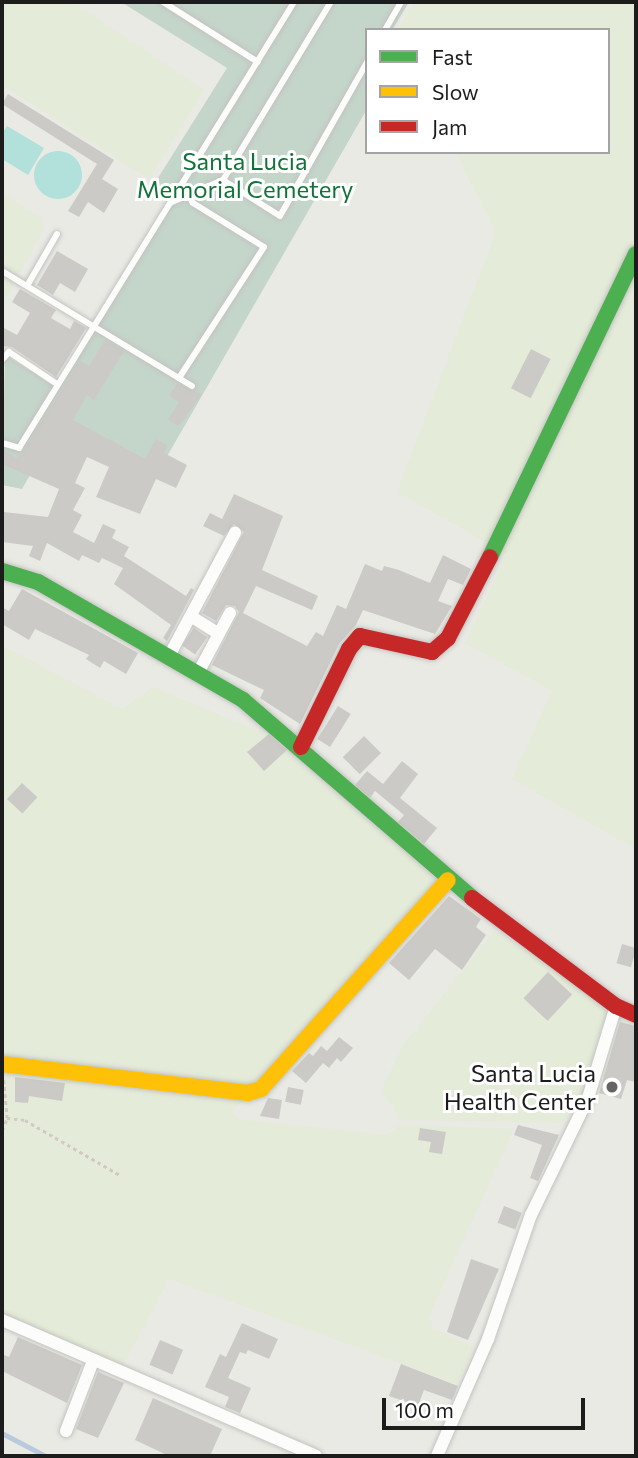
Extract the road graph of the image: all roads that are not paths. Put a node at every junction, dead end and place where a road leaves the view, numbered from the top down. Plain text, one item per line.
1 (163, 2) edge
2 (294, 2) edge
3 (331, 2) edge
4 (401, 2) edge
5 (386, 28) edge
6 (258, 62) junction
7 (365, 66) edge
8 (223, 180) junction
9 (187, 192) junction
10 (170, 203) junction
11 (57, 234) dead end
12 (636, 254) edge
13 (2, 271) edge
14 (27, 286) junction
15 (93, 324) junction
16 (2, 359) edge
17 (179, 378) junction
18 (57, 383) junction
19 (192, 386) dead end
20 (2, 443) edge
21 (235, 533) dead end
22 (2, 571) edge
23 (229, 612) dead end
24 (192, 617) junction
25 (218, 633) junction
26 (169, 656) junction
27 (198, 673) junction
28 (301, 747) junction
29 (448, 880) junction
30 (616, 1006) junction
31 (636, 1015) edge
32 (3, 1064) edge
33 (2, 1320) edge
34 (93, 1361) junction
35 (65, 1431) dead end
36 (316, 1456) edge
37 (437, 1456) edge

1 - 6 lane
2 - 6 lane
3 - 8 lane
4 - 5 lane
6 - 10 lane
7 - 8 lane
8 - 9 lane
9 - 10 lane
9 - 17 lane
10 - 15 lane
11 - 14 lane
12 - 28 street
13 - 14 lane
14 - 15 lane
15 - 17 lane
15 - 18 lane
16 - 18 lane
17 - 19 lane
18 - 20 lane
21 - 24 street
22 - 26 street
23 - 25 street
24 - 25 street
24 - 26 street
25 - 27 street
26 - 27 street
27 - 28 street
28 - 29 street
29 - 30 street
29 - 32 street
30 - 31 street
30 - 37 street
33 - 34 street
34 - 35 street
34 - 36 street

